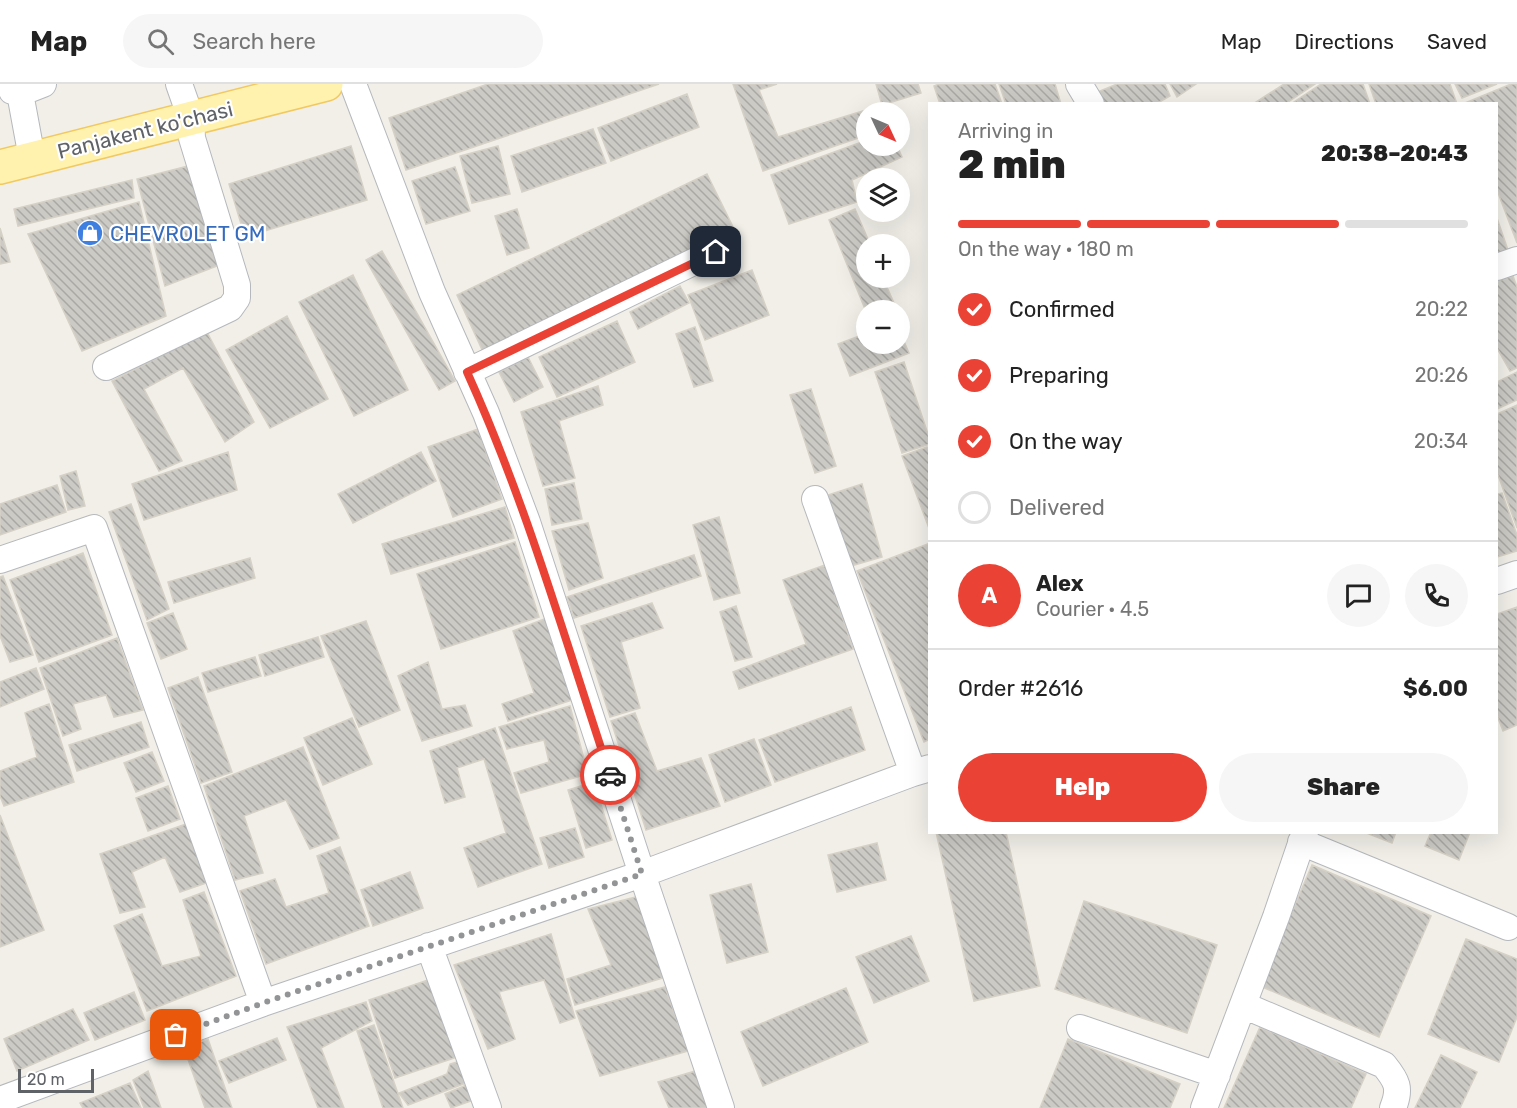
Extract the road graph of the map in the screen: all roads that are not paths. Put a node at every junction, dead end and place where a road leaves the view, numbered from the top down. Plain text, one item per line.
1 (179, 84) edge
2 (326, 84) edge
3 (353, 84) edge
4 (1079, 84) edge
5 (24, 87) edge
6 (1090, 102) edge
7 (191, 118) junction
8 (32, 158) junction
9 (0, 167) edge
10 (716, 252) dead end
11 (1517, 260) edge
12 (1498, 267) edge
13 (106, 367) dead end
14 (467, 372) junction
15 (815, 499) dead end
16 (0, 560) edge
17 (1517, 574) edge
18 (1498, 581) edge
19 (921, 771) edge
20 (1303, 837) edge
21 (642, 874) junction
22 (1508, 927) dead end
23 (429, 946) junction
24 (263, 1003) junction
25 (1243, 1005) junction
26 (1080, 1028) dead end
27 (1217, 1075) junction
28 (0, 1100) edge
29 (488, 1108) edge
30 (721, 1108) edge
31 (1204, 1108) edge
32 (1393, 1108) edge

1 - 7 street
2 - 7 main road, Panjakent ko'chasi
3 - 14 street
4 - 6 street
5 - 8 street
7 - 8 main road, Panjakent ko'chasi
7 - 13 street
8 - 9 main road, Panjakent ko'chasi
10 - 14 street
11 - 12 street
14 - 21 street
15 - 19 street
16 - 24 street
17 - 18 street
19 - 21 street
20 - 22 street
20 - 25 street
21 - 23 street
21 - 30 street
23 - 24 street
23 - 29 street
24 - 28 street
25 - 27 street
25 - 32 street
26 - 27 street
27 - 31 street

